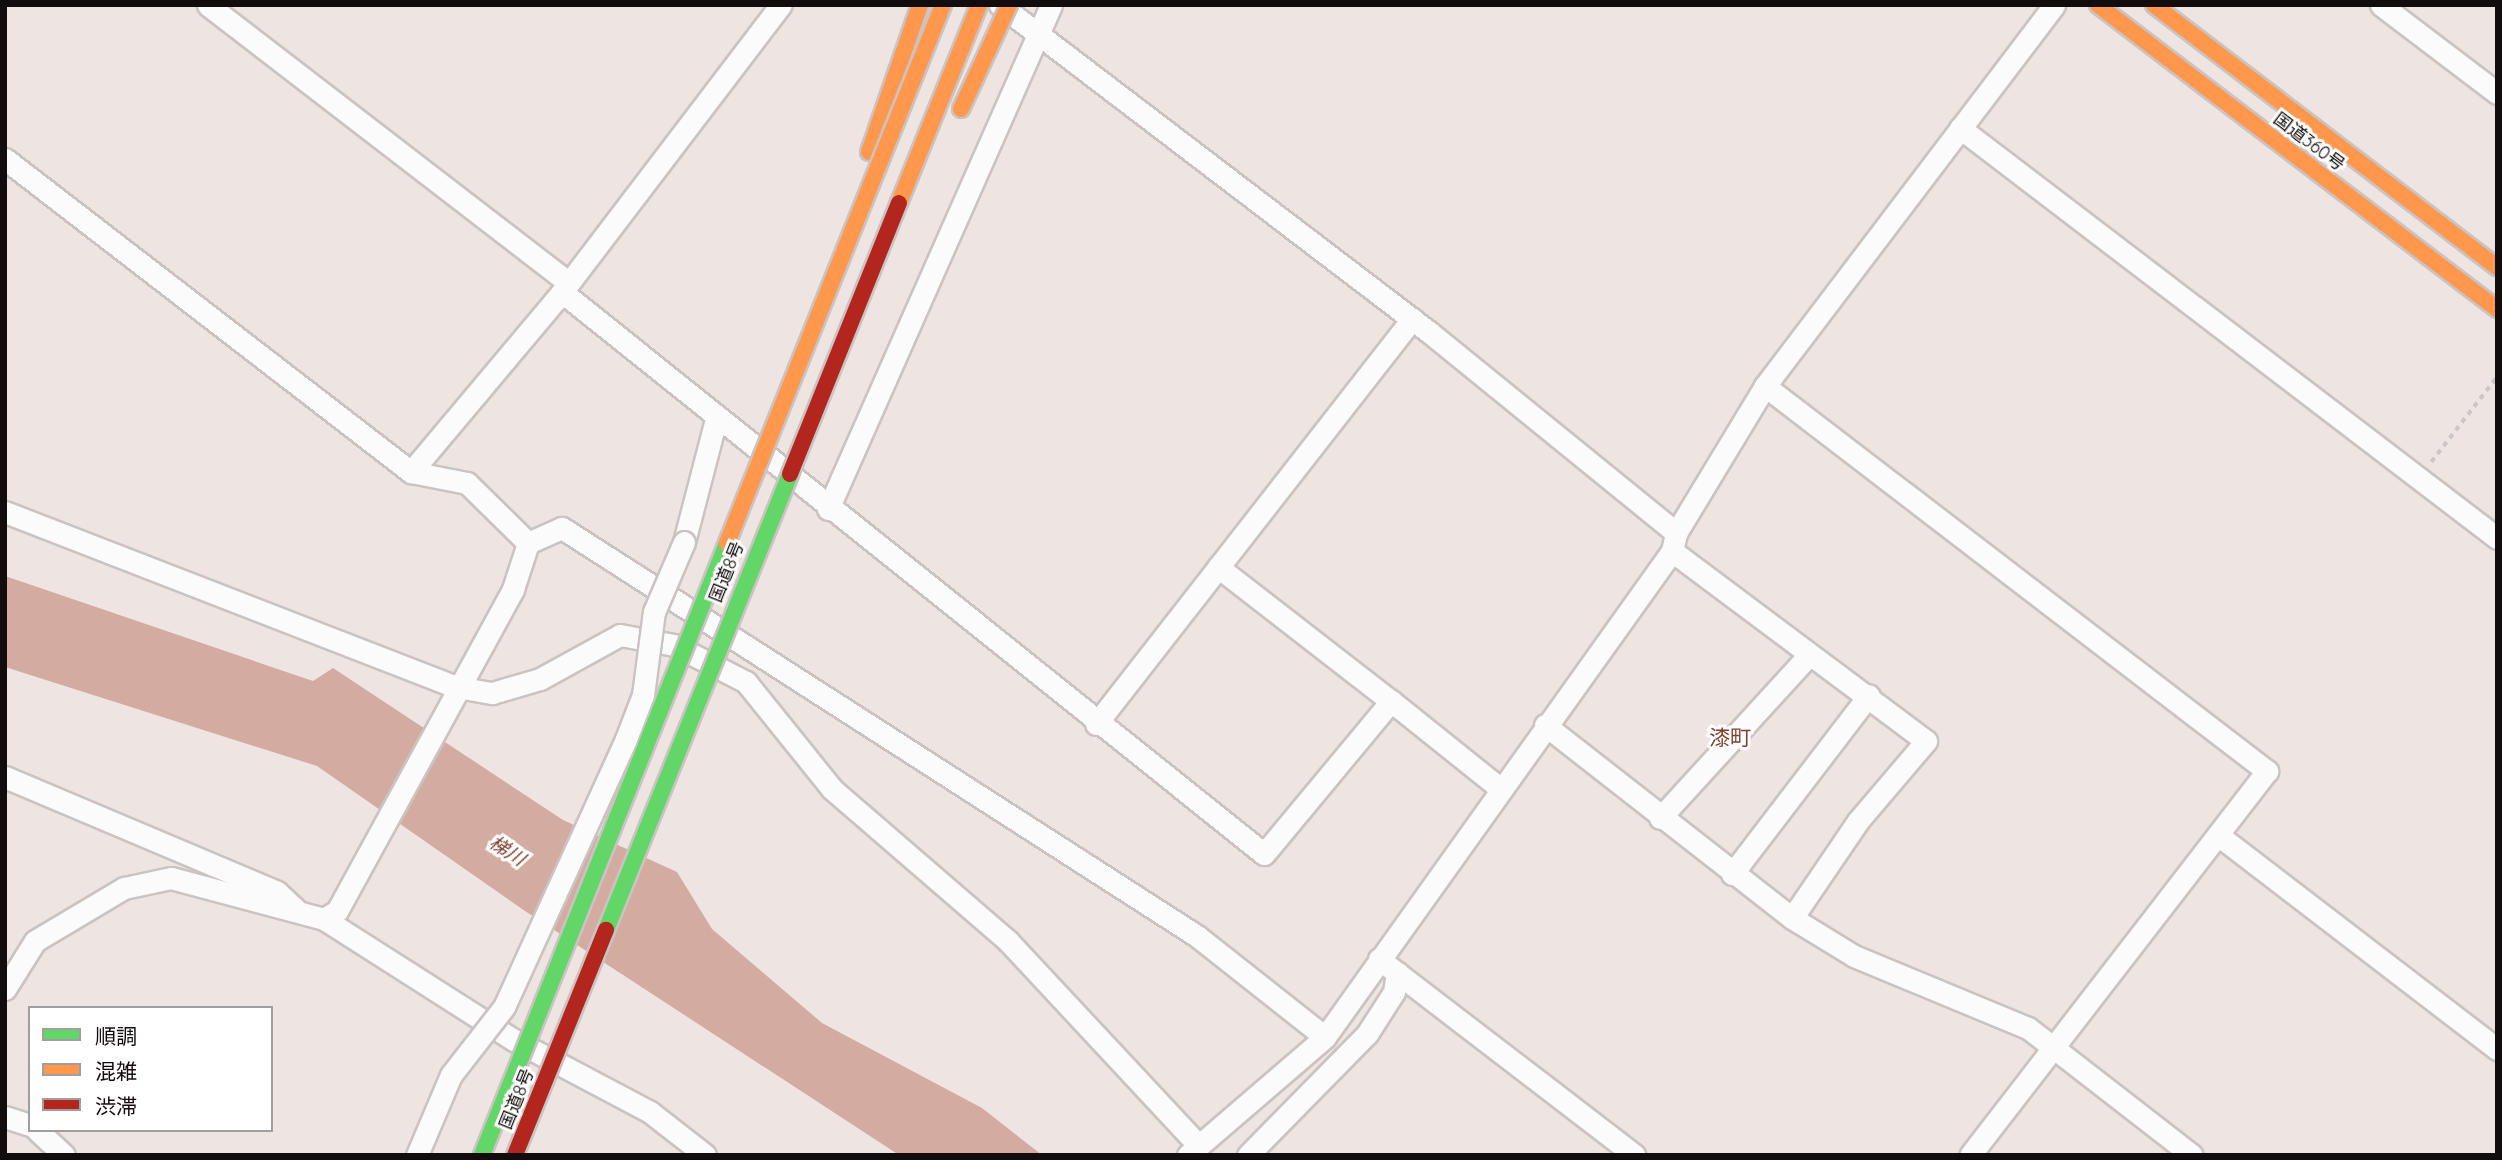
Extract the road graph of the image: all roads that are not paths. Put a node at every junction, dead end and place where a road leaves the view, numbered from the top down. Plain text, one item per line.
1 (208, 5) edge
2 (781, 5) edge
3 (920, 5) edge
4 (943, 5) edge
5 (979, 5) edge
6 (1000, 5) edge
7 (1009, 5) edge
8 (1051, 5) edge
9 (2054, 5) edge
10 (2098, 5) edge
11 (2154, 5) edge
12 (2381, 5) edge
13 (1041, 36) junction
14 (2497, 93) edge
15 (1960, 128) junction
16 (952, 130) dead end
17 (5, 159) edge
18 (923, 193) dead end
19 (2497, 267) edge
20 (564, 287) junction
21 (826, 290) junction
22 (858, 297) junction
23 (2497, 309) edge
24 (1412, 319) junction
25 (1765, 386) junction
26 (716, 419) junction
27 (411, 472) junction
28 (828, 509) junction
29 (5, 512) edge
30 (2497, 538) edge
31 (1674, 542) junction
32 (528, 543) junction
33 (1218, 568) junction
34 (1809, 655) junction
35 (455, 691) junction
36 (1869, 695) junction
37 (1391, 701) junction
38 (1096, 724) junction
39 (1545, 726) junction
40 (5, 777) edge
41 (1501, 789) junction
42 (1660, 818) junction
43 (2218, 835) junction
44 (1732, 874) junction
45 (301, 913) junction
46 (330, 915) junction
47 (1792, 918) junction
48 (1379, 959) junction
49 (1397, 972) junction
50 (554, 979) junction
51 (586, 979) junction
52 (5, 989) edge
53 (1325, 1037) junction
54 (2054, 1047) junction
55 (2497, 1049) edge
56 (496, 1057) dead end
57 (5, 1117) edge
58 (28, 1124) edge
59 (39, 1132) edge
60 (1193, 1150) edge
61 (64, 1155) edge
62 (417, 1155) edge
63 (482, 1155) edge
64 (515, 1155) edge
65 (533, 1155) edge
66 (705, 1155) edge
67 (1248, 1155) edge
68 (1634, 1155) edge
69 (1970, 1155) edge
70 (2192, 1155) edge

1 - 20 street
2 - 20 street
3 - 21 highway, bridge
4 - 21 highway, 国道8号, bridge
5 - 22 highway, 国道8号, bridge
6 - 13 street
7 - 16 highway, bridge
8 - 13 street
9 - 15 street
10 - 23 highway, 国道360号
11 - 19 highway, 国道360号
12 - 14 street
13 - 24 street
13 - 28 street
15 - 25 street
15 - 30 street
17 - 27 street
18 - 22 highway, bridge
20 - 26 street
20 - 27 street
21 - 50 highway, 国道8号, bridge
22 - 51 highway, 国道8号, bridge
24 - 31 street
24 - 33 street
25 - 31 street
25 - 43 street
26 - 28 street
26 - 62 street, bridge
27 - 32 street
28 - 38 street
29 - 35 street
31 - 34 street
31 - 39 street
32 - 35 street
32 - 53 street
33 - 37 street
33 - 38 street
34 - 36 street
34 - 42 street
35 - 46 street
35 - 60 street
36 - 44 street
36 - 47 street
37 - 38 street
37 - 41 street
39 - 41 street
39 - 42 street
40 - 45 street
41 - 48 street
42 - 44 street
43 - 54 street
43 - 55 street
44 - 47 street
45 - 46 street
45 - 52 street
46 - 66 street
47 - 54 street
48 - 49 street
48 - 53 street
49 - 67 street
49 - 68 street
50 - 56 highway, bridge
50 - 63 highway, 国道8号, bridge
51 - 64 highway, 国道8号, bridge
51 - 65 highway, bridge
53 - 60 street
54 - 69 street
54 - 70 street
57 - 58 street
59 - 61 street

